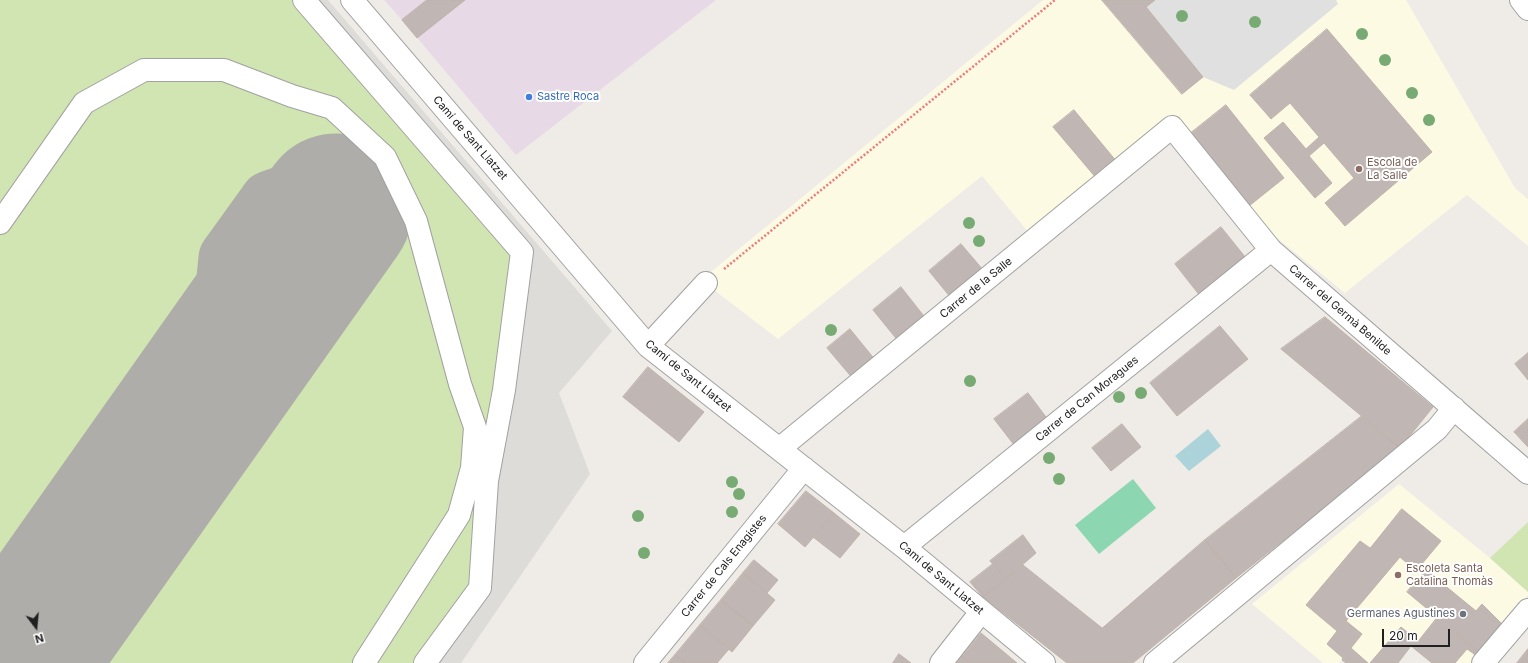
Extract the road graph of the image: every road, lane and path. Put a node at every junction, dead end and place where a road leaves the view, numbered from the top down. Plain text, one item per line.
1 (304, 0) edge
2 (352, 0) edge
3 (1054, 0) edge
4 (1521, 0) edge
5 (1528, 9) edge
6 (1172, 127) joint
7 (0, 223) edge
8 (1271, 250) junction
9 (706, 283) joint
10 (648, 346) junction
11 (1454, 408) junction
12 (779, 448) junction
13 (804, 468) junction
14 (1528, 473) edge
15 (904, 547) junction
16 (1528, 610) edge
17 (981, 612) junction
18 (364, 663) edge
19 (425, 663) edge
20 (645, 663) edge
21 (941, 663) edge
22 (1044, 663) edge
23 (1155, 663) edge
24 (1483, 663) edge

1 - 19 street
2 - 10 street, Camí de Sant Llatzet
3 - 9 path
4 - 5 street
6 - 8 street, Carrer del Germà Benilde
6 - 12 street, Carrer de la Salle
7 - 18 street
8 - 11 street, Carrer del Germà Benilde
8 - 15 street, Carrer de Can Moragues
9 - 10 street
10 - 12 street, Camí de Sant Llatzet
11 - 14 street, Carrer del Germà Benilde
11 - 23 street
12 - 13 street, Camí de Sant Llatzet
13 - 15 street, Camí de Sant Llatzet
13 - 20 street, Carrer de Cals Enagistes
15 - 17 street, Camí de Sant Llatzet
16 - 24 street
17 - 21 street
17 - 22 street, Camí de Sant Llatzet

